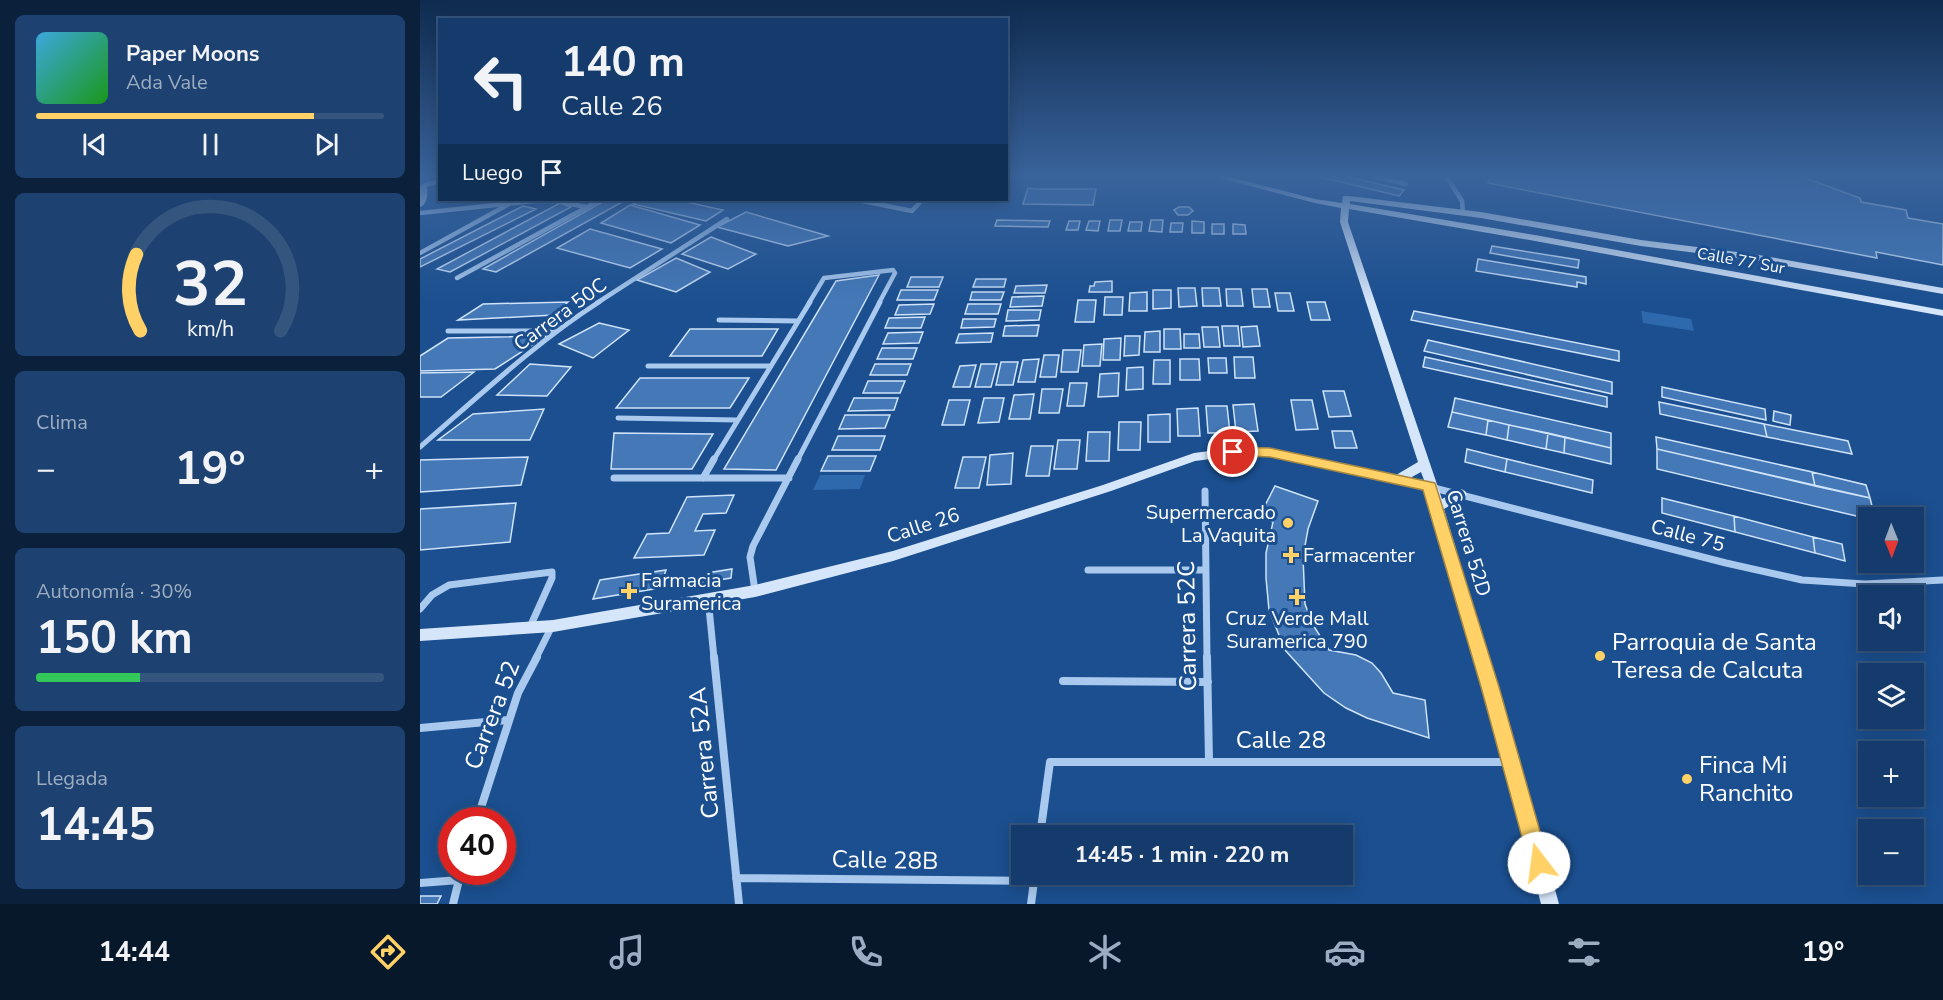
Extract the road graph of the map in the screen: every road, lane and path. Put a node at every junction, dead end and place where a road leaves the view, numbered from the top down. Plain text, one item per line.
1 (484, 218) edge
2 (566, 218) edge
3 (1344, 218) edge
4 (1433, 218) edge
5 (1493, 218) edge
6 (727, 219) dead end
7 (420, 253) edge
8 (457, 278) dead end
9 (1943, 291) edge
10 (1943, 313) edge
11 (719, 320) dead end
12 (798, 321) junction
13 (448, 331) dead end
14 (558, 331) junction
15 (648, 366) dead end
16 (771, 366) junction
17 (618, 418) dead end
18 (738, 420) junction
19 (420, 447) edge
20 (1425, 464) junction
21 (614, 478) dead end
22 (703, 478) junction
23 (789, 478) junction
24 (1398, 479) junction
25 (1430, 486) junction
26 (1205, 491) dead end
27 (1461, 494) junction
28 (1437, 507) junction
29 (1088, 570) dead end
30 (1206, 570) junction
31 (1943, 580) edge
32 (755, 591) junction
33 (708, 597) junction
34 (420, 609) edge
35 (553, 626) junction
36 (529, 627) junction
37 (420, 634) edge
38 (1063, 681) dead end
39 (1208, 682) junction
40 (508, 720) junction
41 (420, 728) edge
42 (1209, 761) junction
43 (1512, 762) junction
44 (481, 807) edge
45 (1041, 825) edge
46 (736, 878) junction
47 (1011, 878) edge
48 (438, 879) edge
49 (420, 883) edge
50 (458, 885) edge
51 (1034, 885) edge
52 (453, 904) edge
53 (739, 904) edge
54 (1031, 904) edge
55 (1550, 904) edge

1 - 7 street
2 - 8 street
3 - 20 street, Carrera 52D
4 - 10 street, Calle 77 Sur
5 - 9 street, Calle 77 Sur
6 - 14 street, Carrera 50C
11 - 12 street
12 - 16 street
12 - 23 street
13 - 14 street
14 - 19 street, Carrera 50C
15 - 16 street
16 - 18 street
17 - 18 street
18 - 22 street
20 - 24 street
20 - 25 street, Carrera 52D
21 - 22 street
22 - 23 street
23 - 32 street
24 - 25 street, Calle 26
24 - 32 street, Calle 26
25 - 27 street, Calle 75
25 - 28 street, Carrera 52D
26 - 30 street, Carrera 52C
27 - 28 street
27 - 31 street, Calle 75
28 - 43 street, Carrera 52D
29 - 30 street
30 - 39 street, Carrera 52C
32 - 33 street, Calle 26
33 - 35 street, Calle 26
33 - 46 street, Carrera 52A
34 - 36 street
35 - 36 street, Calle 26
35 - 40 street, Carrera 52
36 - 37 street, Calle 26
38 - 39 street
39 - 42 street, Carrera 52C
40 - 41 street
40 - 44 street, Carrera 52
42 - 43 street, Calle 28
42 - 45 street, Calle 28
43 - 55 street, Carrera 52D
46 - 47 street, Calle 28B
46 - 53 street, Carrera 52A
48 - 49 street
50 - 52 street
51 - 54 street

